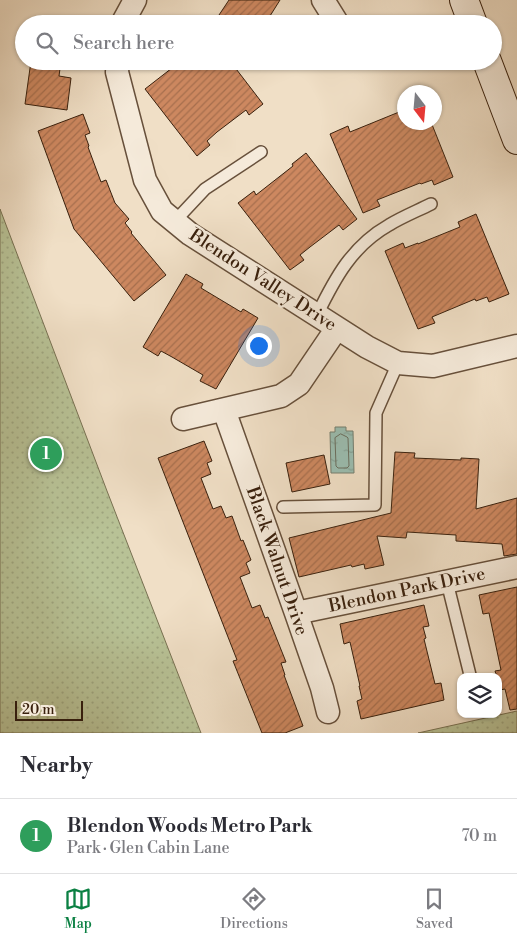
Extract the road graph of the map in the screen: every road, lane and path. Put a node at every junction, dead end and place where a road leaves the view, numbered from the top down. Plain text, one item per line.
1 (135, 0) edge
2 (323, 0) edge
3 (464, 0) edge
4 (127, 15) edge
5 (332, 15) edge
6 (470, 15) edge
7 (117, 70) edge
8 (490, 70) edge
9 (517, 140) edge
10 (261, 152) dead end
11 (431, 204) dead end
12 (175, 222) junction
13 (317, 315) junction
14 (338, 328) junction
15 (517, 346) edge
16 (398, 363) junction
17 (224, 410) junction
18 (183, 419) dead end
19 (283, 507) dead end
20 (517, 567) edge
21 (447, 582) junction
22 (296, 613) junction
23 (470, 673) edge
24 (328, 712) dead end

1 - 4 street
2 - 5 street
3 - 6 main road
7 - 12 street, Blendon Valley Drive
8 - 9 main road
10 - 12 lane
11 - 13 lane
12 - 13 street, Blendon Valley Drive
13 - 14 street, Blendon Valley Drive
14 - 16 street, Blendon Valley Drive
14 - 17 street
15 - 16 street, Blendon Valley Drive
16 - 19 lane
17 - 18 street
17 - 22 street, Black Walnut Drive
20 - 21 street, Blendon Park Drive
21 - 22 street, Blendon Park Drive
21 - 23 lane
22 - 24 street, Black Walnut Drive

